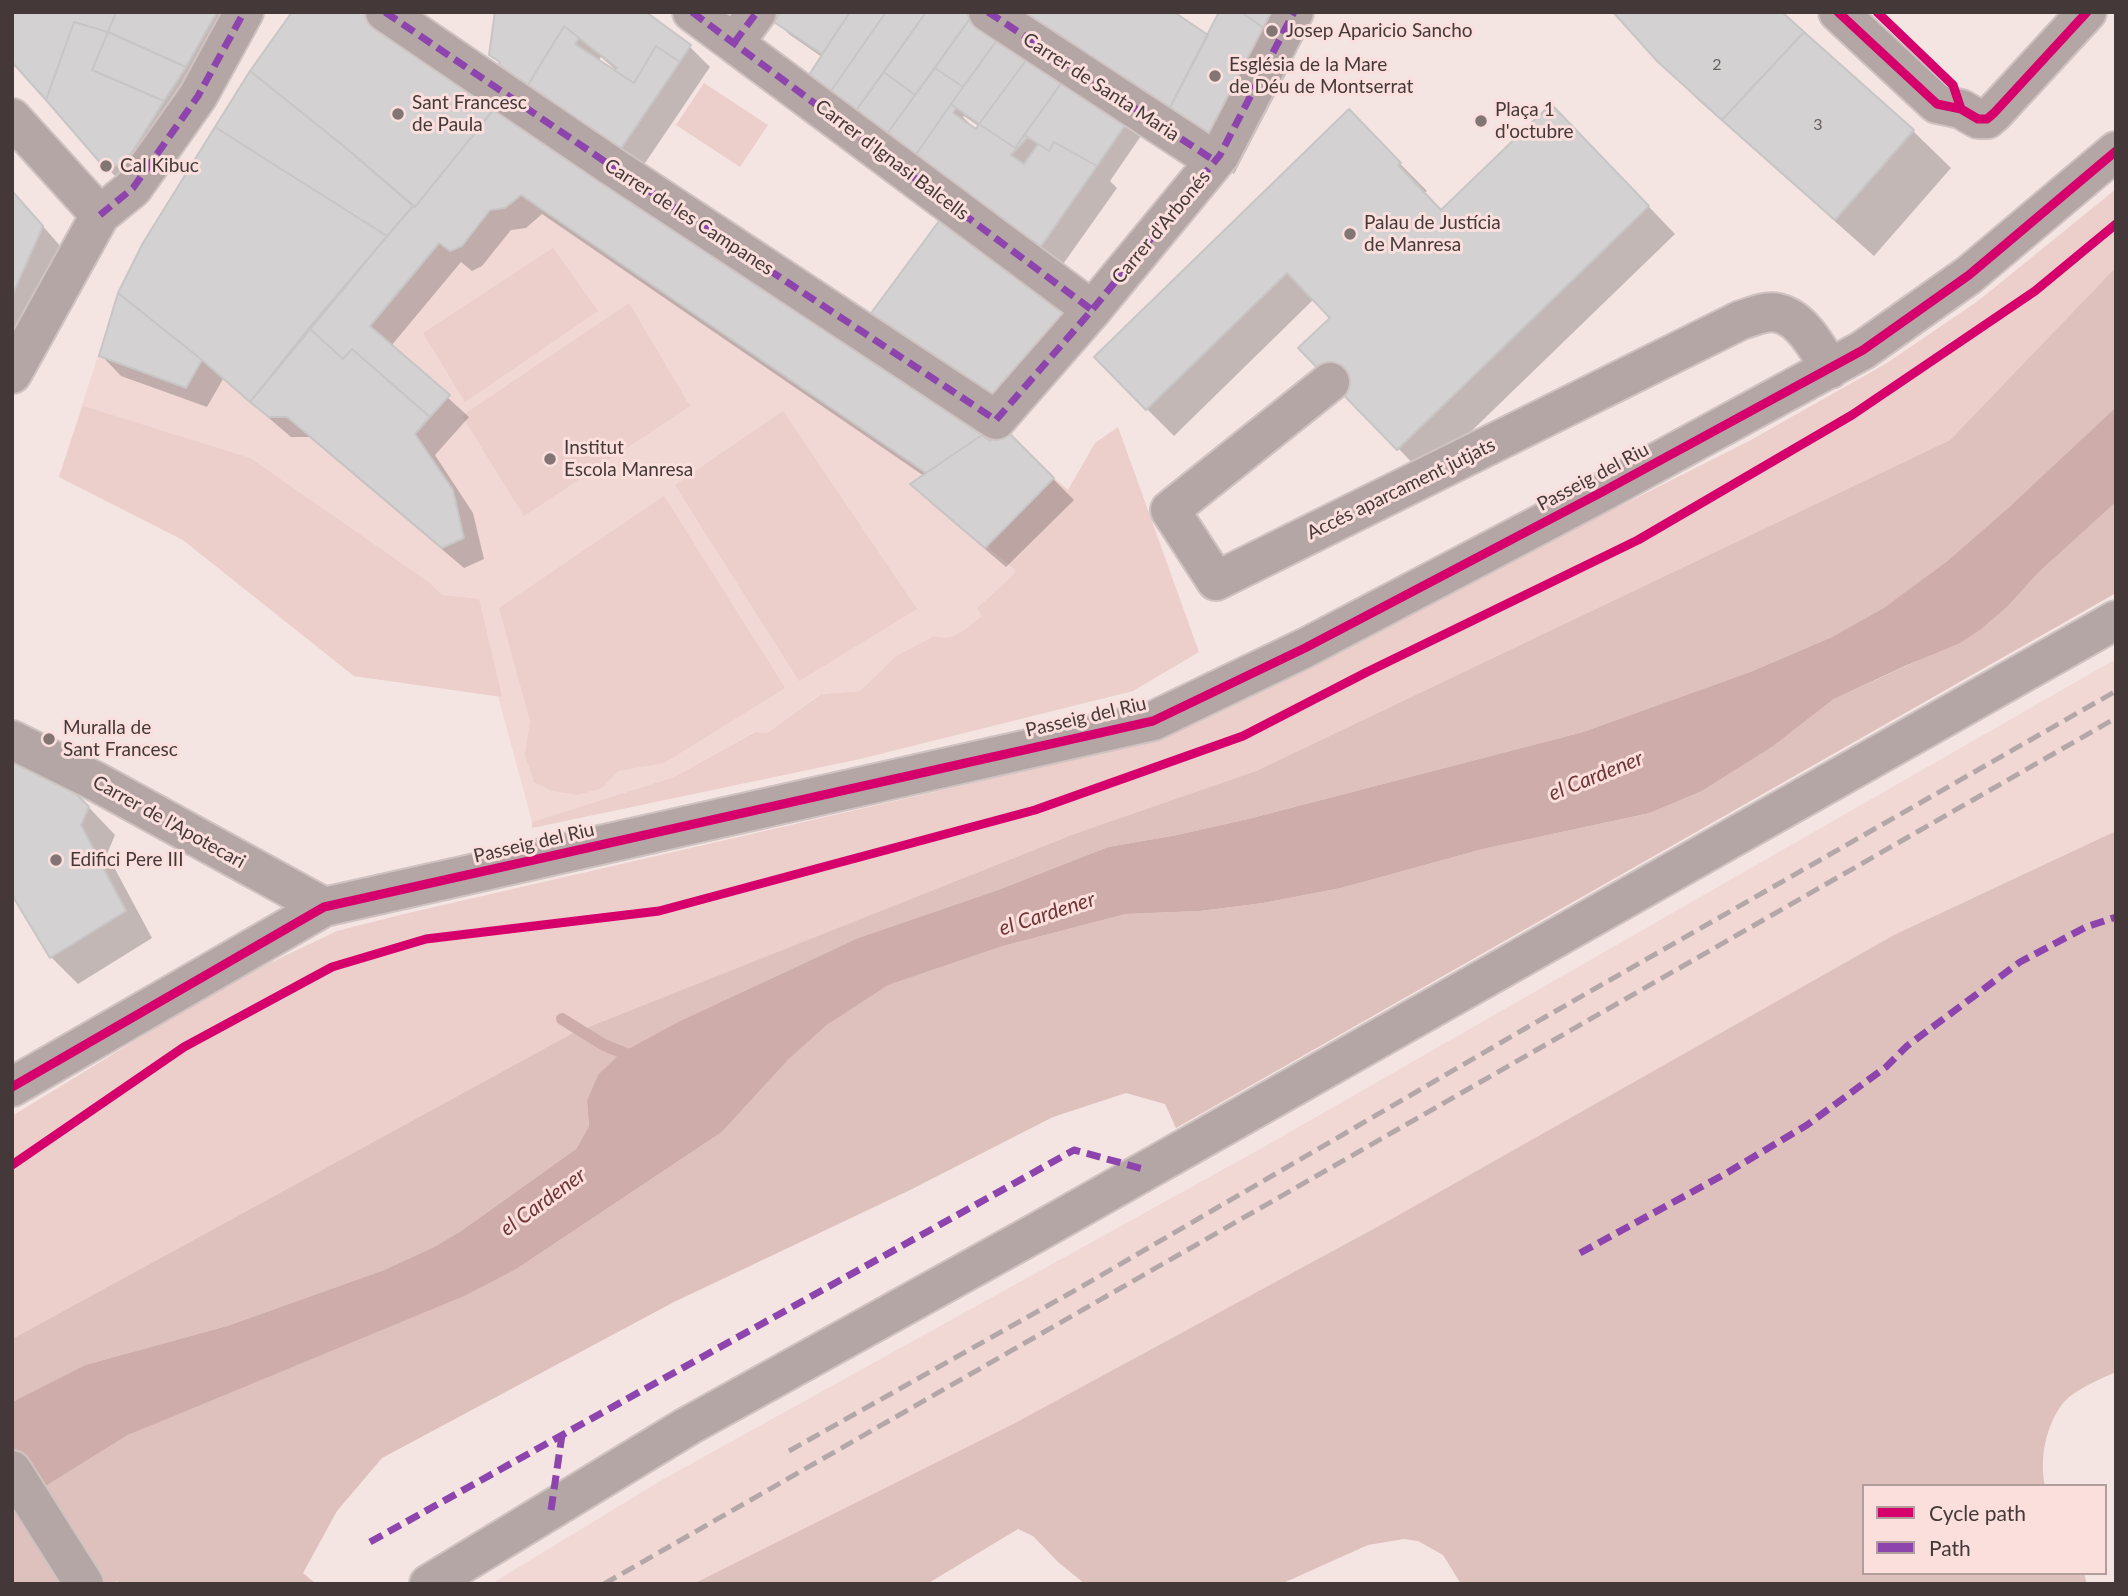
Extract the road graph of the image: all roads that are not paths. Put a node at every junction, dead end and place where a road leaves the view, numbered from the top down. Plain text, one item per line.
1 (244, 12) edge
2 (385, 12) edge
3 (692, 12) edge
4 (757, 12) edge
5 (988, 12) edge
6 (1294, 12) edge
7 (1838, 12) edge
8 (1877, 12) edge
9 (2087, 12) edge
10 (734, 43) junction
11 (1961, 109) junction
12 (12, 118) edge
13 (2116, 151) edge
14 (1215, 161) junction
15 (100, 215) junction
16 (1091, 310) junction
17 (1830, 369) junction
18 (12, 374) edge
19 (1331, 382) dead end
20 (996, 420) joint
21 (2116, 620) edge
22 (12, 740) edge
23 (324, 907) junction
24 (12, 1087) edge
25 (12, 1470) edge
26 (84, 1584) edge
27 (429, 1584) edge

1 - 15 street
2 - 20 street, Carrer de les Campanes
3 - 10 street, Carrer d'Ignasi Balcells
4 - 10 street
5 - 14 street, Carrer de Santa Maria
6 - 14 street, Carrer d'Arbonés
7 - 11 street
8 - 11 street
9 - 11 street
10 - 16 street, Carrer d'Ignasi Balcells
12 - 15 street
13 - 17 street, Passeig del Riu
14 - 16 street, Carrer d'Arbonés
15 - 18 street
16 - 20 street, Carrer d'Arbonés
17 - 19 street, Accés aparcament jutjats
17 - 23 street, Passeig del Riu
21 - 27 street
22 - 23 street, Carrer de l'Apotecari
23 - 24 street, Passeig del Riu
25 - 26 street

